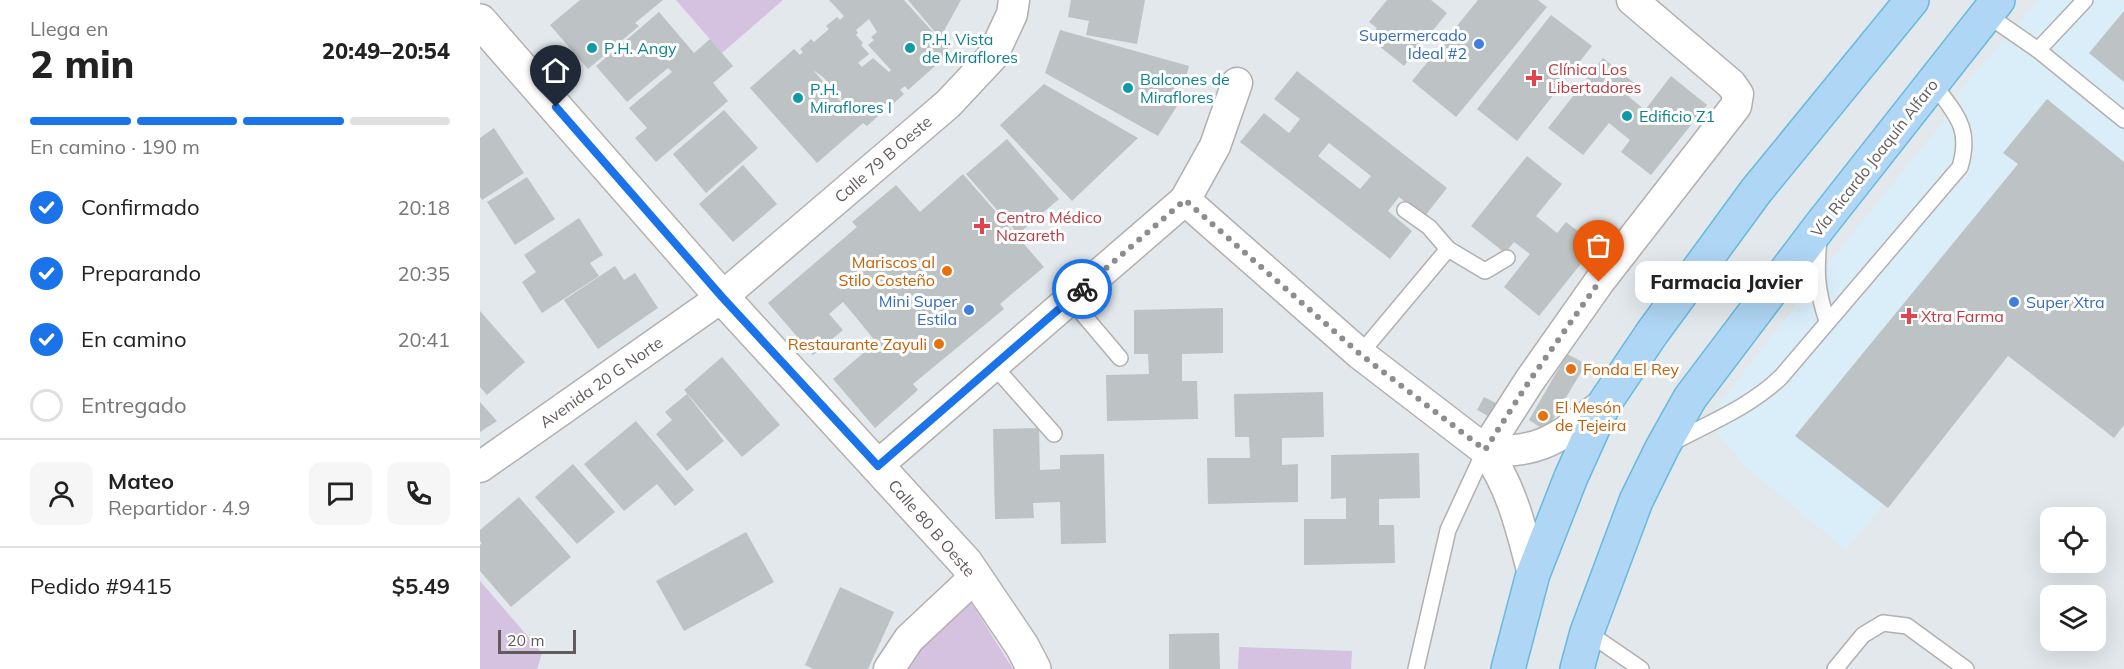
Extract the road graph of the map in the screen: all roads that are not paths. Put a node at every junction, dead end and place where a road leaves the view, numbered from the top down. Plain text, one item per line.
1 (1014, 0) edge
2 (1632, 0) edge
3 (2085, 0) edge
4 (1901, 4) edge
5 (1992, 7) edge
6 (480, 21) edge
7 (2038, 50) junction
8 (1237, 83) dead end
9 (1933, 83) junction
10 (2124, 120) edge
11 (1185, 200) junction
12 (1405, 210) dead end
13 (1820, 226) junction
14 (1448, 249) junction
15 (1507, 258) dead end
16 (722, 297) junction
17 (1070, 299) junction
18 (1827, 321) junction
19 (1360, 354) junction
20 (1120, 358) dead end
21 (994, 366) junction
22 (1604, 404) junction
23 (1054, 434) dead end
24 (1662, 448) junction
25 (1485, 450) junction
26 (878, 466) junction
27 (480, 467) edge
28 (1533, 574) junction
29 (975, 577) junction
30 (1587, 632) junction
31 (889, 669) edge
32 (1034, 669) edge
33 (1416, 669) edge
34 (1508, 669) edge
35 (1576, 669) edge
36 (1641, 669) edge
37 (1835, 669) edge
38 (1966, 669) edge

1 - 16 street, Calle 79 B Oeste
2 - 25 street
3 - 7 lane
4 - 22 main road
5 - 7 lane
5 - 9 main road, Vía Ricardo Joaquín Alfaro
6 - 16 street, Calle 80 B Oeste
7 - 10 lane
8 - 11 street
9 - 13 main road, Vía Ricardo Joaquín Alfaro
9 - 18 lane
11 - 17 street
11 - 19 street
12 - 14 lane
13 - 18 lane
13 - 24 main road, Vía Ricardo Joaquín Alfaro
14 - 15 lane
14 - 19 lane
16 - 26 street, Calle 80 B Oeste
16 - 27 street, Avenida 20 G Norte
17 - 20 lane
17 - 21 street
18 - 24 lane
19 - 25 street
21 - 23 lane
21 - 26 street
22 - 25 street
22 - 28 main road
24 - 30 main road, Vía Ricardo Joaquín Alfaro
25 - 28 street
25 - 33 lane
26 - 29 street, Calle 80 B Oeste
28 - 34 main road
29 - 31 street
29 - 32 street, Calle 80 B Oeste
30 - 35 main road, Vía Ricardo Joaquín Alfaro
30 - 36 lane
37 - 38 lane

